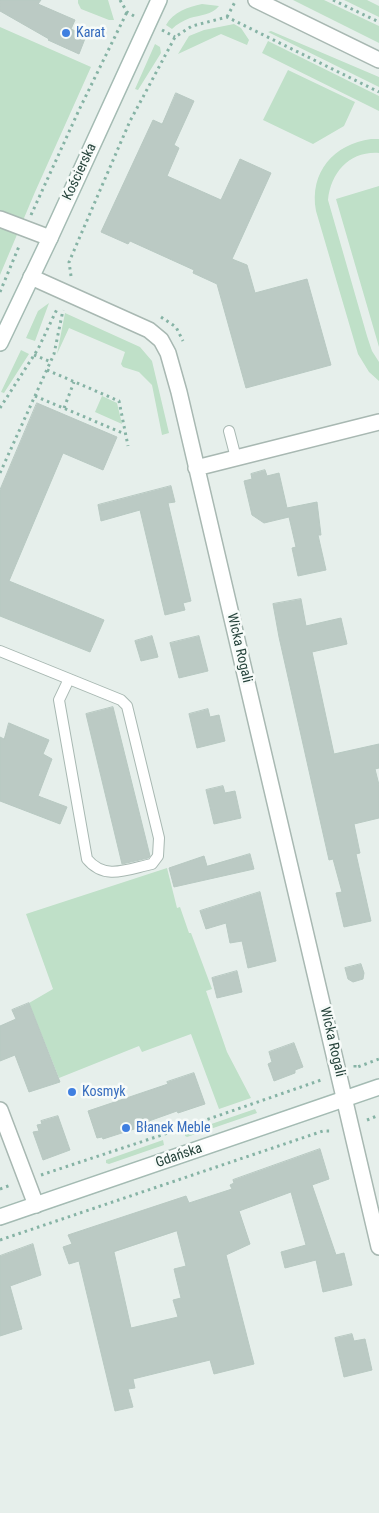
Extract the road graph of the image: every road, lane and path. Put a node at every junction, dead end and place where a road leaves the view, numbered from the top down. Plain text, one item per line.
1 (120, 0) edge
2 (159, 0) edge
3 (236, 0) edge
4 (256, 0) edge
5 (333, 0) edge
6 (227, 17) junction
7 (379, 22) edge
8 (379, 60) edge
9 (379, 92) edge
10 (0, 219) edge
11 (26, 229) junction
12 (50, 238) junction
13 (31, 277) junction
14 (0, 292) edge
15 (65, 292) junction
16 (63, 309) dead end
17 (0, 343) edge
18 (34, 355) junction
19 (51, 362) junction
20 (47, 370) junction
21 (74, 382) junction
22 (35, 396) junction
23 (0, 408) edge
24 (64, 408) junction
25 (379, 422) edge
26 (229, 431) dead end
27 (126, 434) junction
28 (128, 446) dead end
29 (236, 458) junction
30 (196, 468) junction
31 (0, 473) edge
32 (0, 651) edge
33 (69, 679) junction
34 (379, 1059) edge
35 (356, 1068) dead end
36 (324, 1079) dead end
37 (379, 1087) edge
38 (345, 1098) junction
39 (0, 1110) edge
40 (379, 1115) edge
41 (366, 1120) dead end
42 (331, 1130) dead end
43 (27, 1180) junction
44 (0, 1189) edge
45 (36, 1205) junction
46 (0, 1217) edge
47 (0, 1240) edge
48 (379, 1247) edge

1 - 11 path
2 - 12 street, Kościerska
3 - 6 path
4 - 8 street
5 - 7 path
6 - 9 path
6 - 15 path
10 - 11 street
11 - 12 street
11 - 14 path
12 - 13 street, Kościerska
13 - 15 street, Wicka Rogali
13 - 17 street, Kościerska
15 - 18 path
15 - 30 street, Wicka Rogali
16 - 19 path
18 - 19 path
18 - 23 path
19 - 20 path
20 - 21 path
20 - 22 path
21 - 24 path
21 - 27 path
22 - 24 path
22 - 31 path
24 - 27 path
25 - 29 street
26 - 29 lane
27 - 28 path
29 - 30 street
30 - 38 street, Wicka Rogali
32 - 33 lane
33 - 33 lane
34 - 35 path
36 - 43 path
37 - 38 street, Gdańska
38 - 45 street, Gdańska
38 - 48 street, Wicka Rogali
39 - 43 street
40 - 41 path
42 - 47 path
43 - 44 path
43 - 45 street
45 - 46 street, Gdańska

